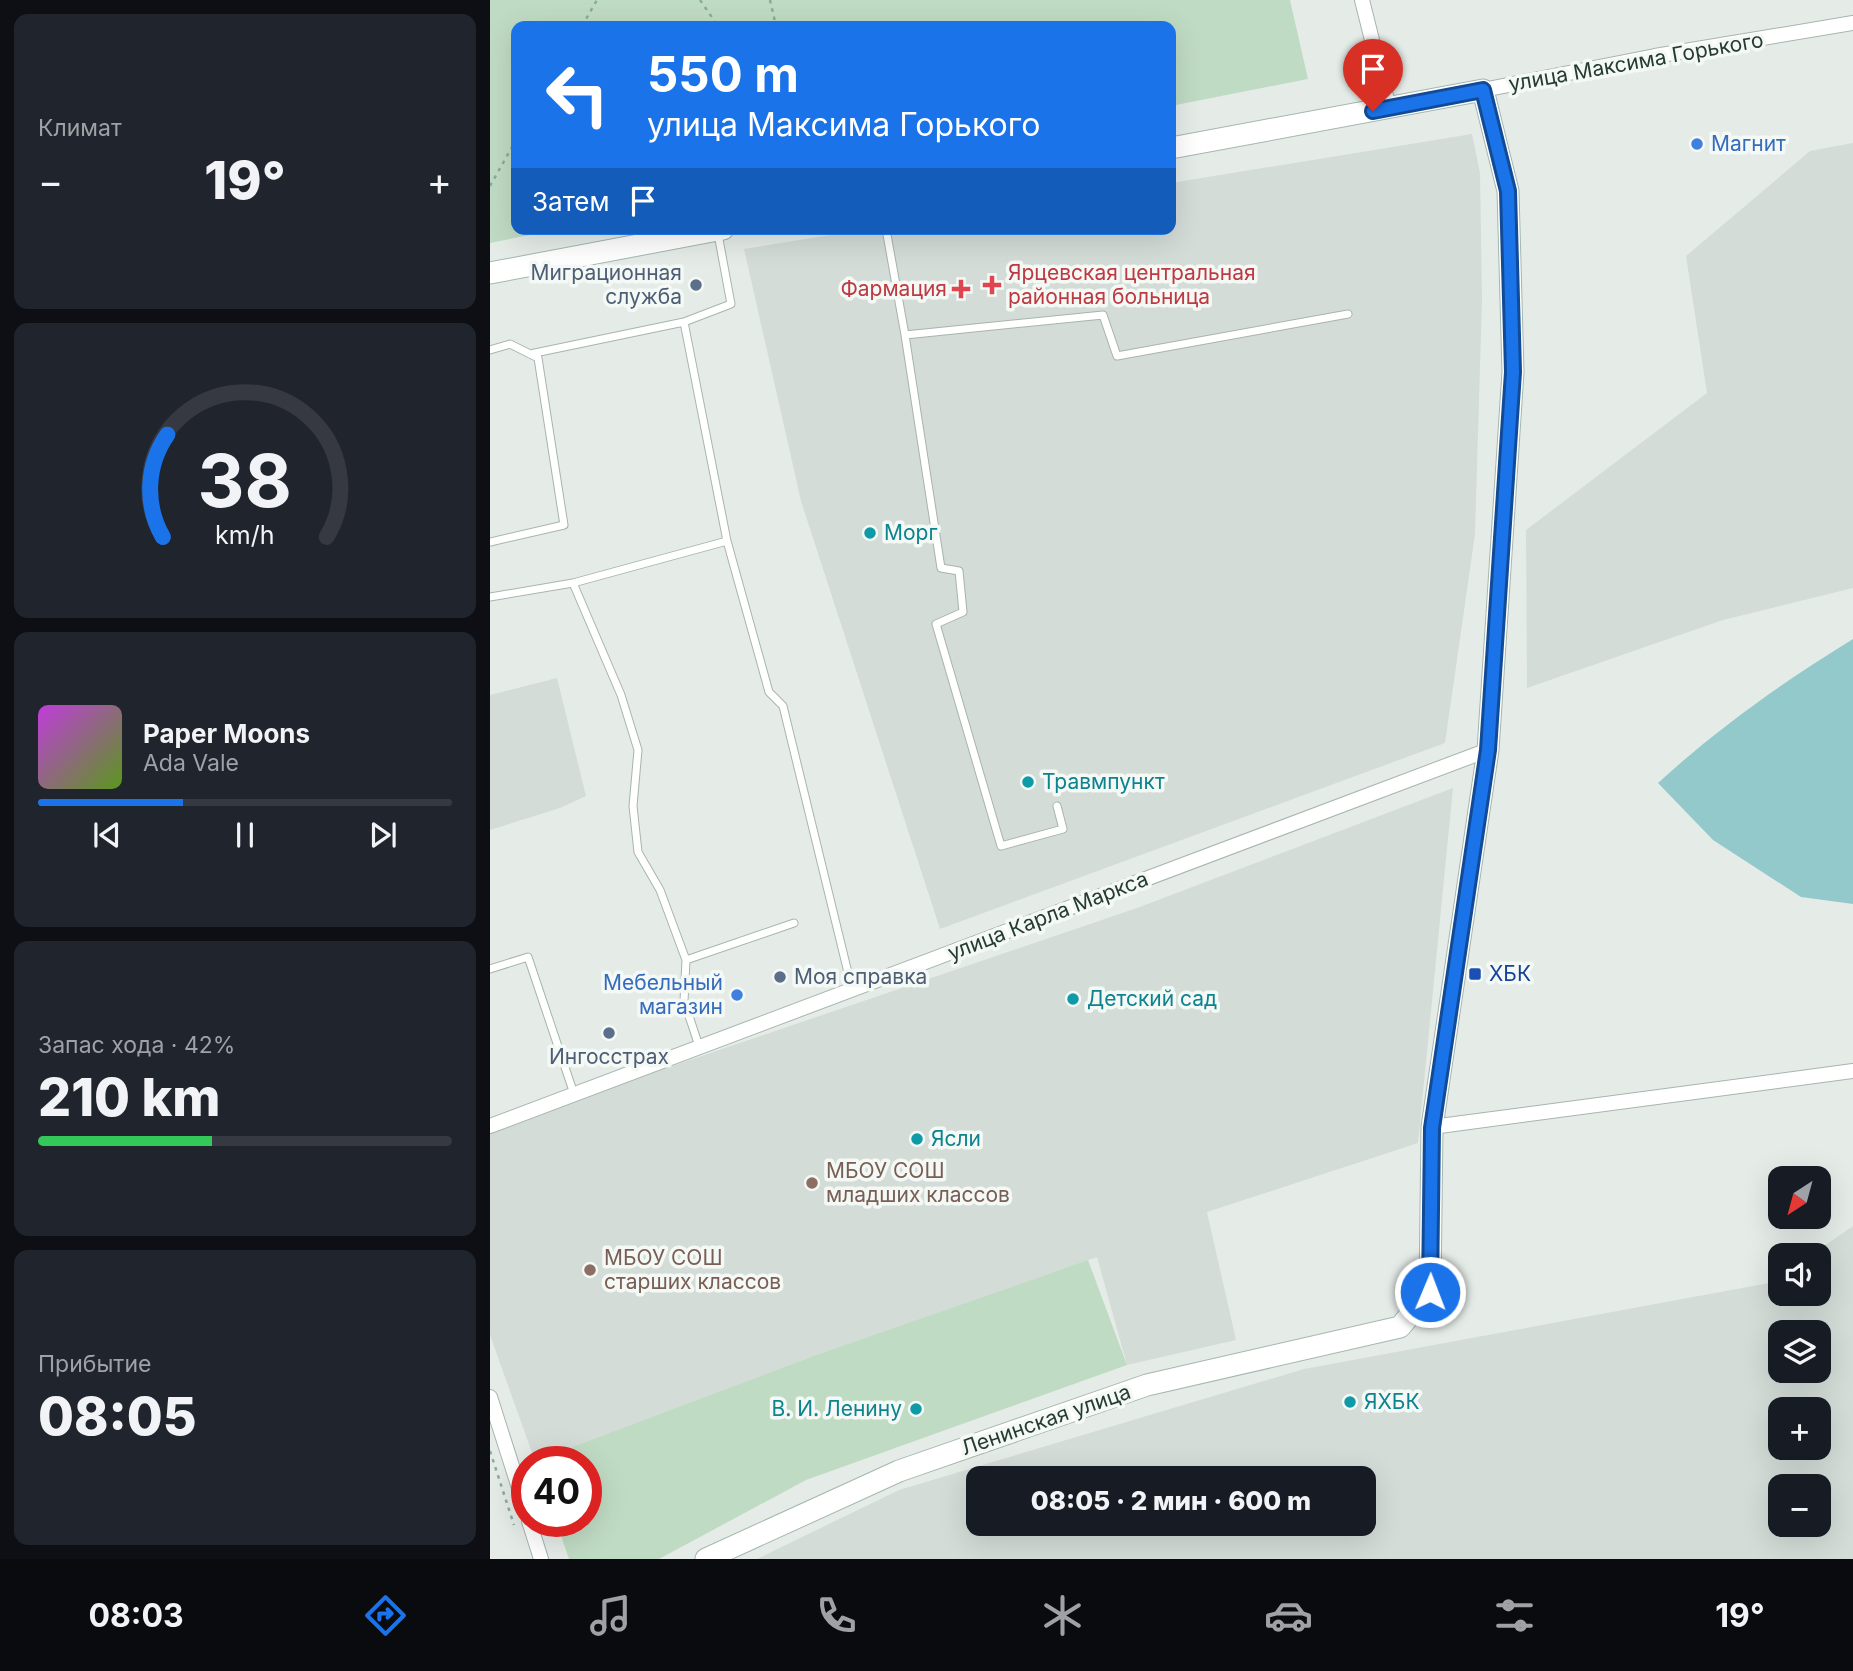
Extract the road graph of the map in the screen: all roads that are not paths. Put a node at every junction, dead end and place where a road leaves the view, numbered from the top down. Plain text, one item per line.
1 (1362, 0) edge
2 (1853, 23) edge
3 (1483, 90) junction
4 (1389, 108) junction
5 (1176, 148) edge
6 (693, 235) edge
7 (721, 235) edge
8 (887, 235) edge
9 (490, 272) edge
10 (1348, 314) dead end
11 (684, 322) junction
12 (905, 335) junction
13 (490, 350) edge
14 (530, 354) junction
15 (727, 541) junction
16 (490, 542) edge
17 (573, 583) junction
18 (490, 597) edge
19 (1488, 750) junction
20 (1057, 806) dead end
21 (794, 923) dead end
22 (686, 960) junction
23 (490, 969) edge
24 (852, 989) junction
25 (699, 1046) junction
26 (1853, 1071) edge
27 (575, 1095) junction
28 (490, 1126) edge
29 (1432, 1128) junction
30 (490, 1397) edge
31 (511, 1463) edge
32 (534, 1537) edge
33 (541, 1559) edge
34 (706, 1559) edge

1 - 4 street
2 - 3 street, улица Максима Горького
3 - 4 street, улица Максима Горького
3 - 19 street
4 - 5 street, улица Максима Горького
6 - 9 street
7 - 11 lane
8 - 12 lane
10 - 12 lane
11 - 14 lane
11 - 15 lane
12 - 20 lane
13 - 14 lane
14 - 16 lane
15 - 17 lane
15 - 24 lane
17 - 18 lane
17 - 22 lane
19 - 24 street, улица Карла Маркса
19 - 29 street
21 - 22 lane
22 - 25 lane
23 - 27 lane
24 - 25 street, улица Карла Маркса
25 - 27 street, улица Карла Маркса
26 - 29 street
27 - 28 street, улица Карла Маркса
29 - 34 street, Ленинская улица
30 - 31 street
32 - 33 street

